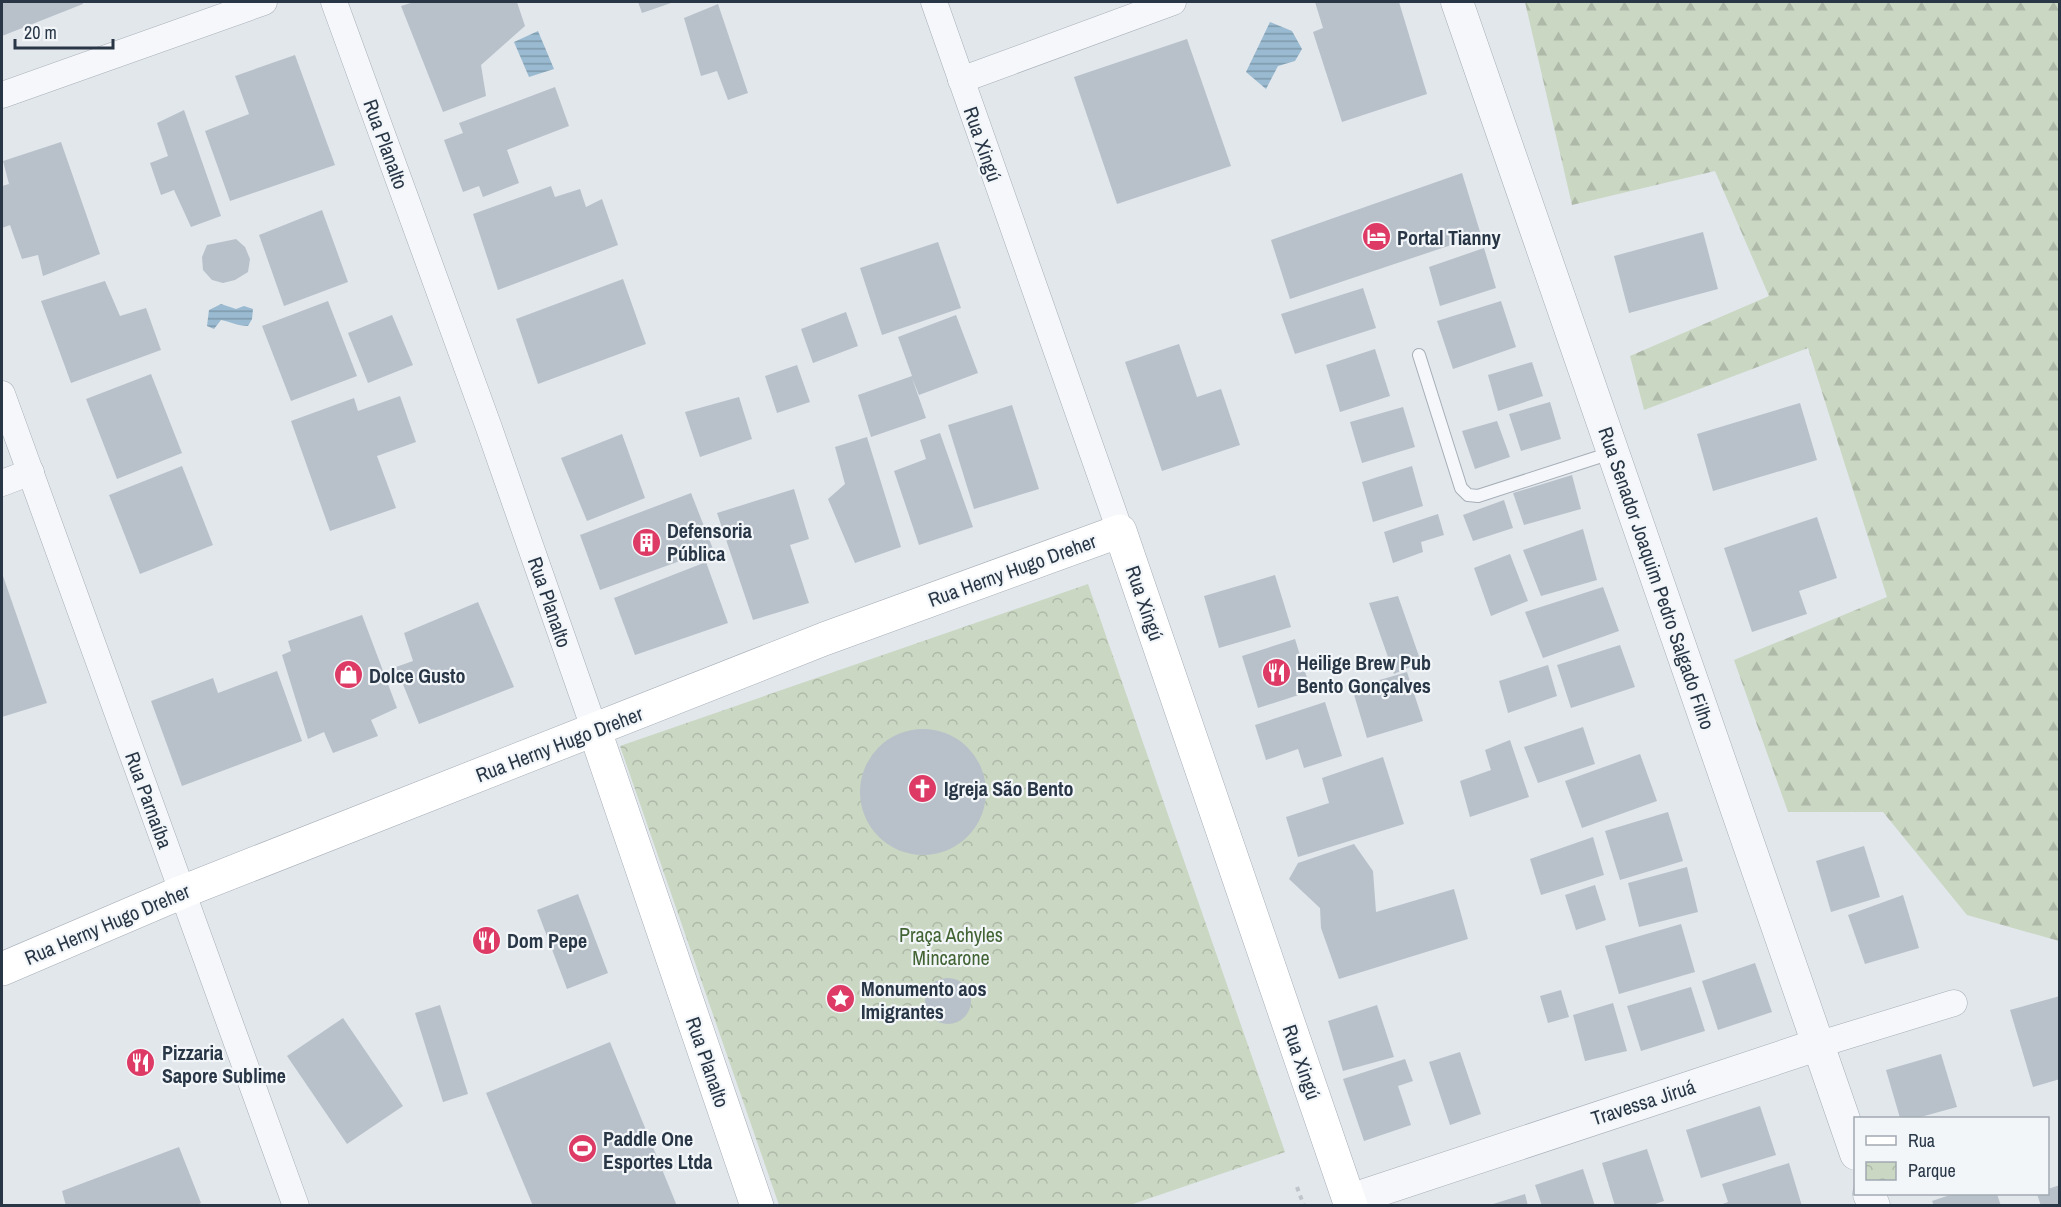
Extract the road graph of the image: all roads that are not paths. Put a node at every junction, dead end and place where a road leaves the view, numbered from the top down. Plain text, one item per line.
1 (264, 2) edge
2 (334, 2) edge
3 (934, 2) edge
4 (1173, 2) edge
5 (1457, 2) edge
6 (961, 80) junction
7 (2, 95) edge
8 (1419, 356) dead end
9 (2, 394) edge
10 (1614, 452) junction
11 (31, 472) junction
12 (2, 483) edge
13 (1120, 531) junction
14 (595, 731) junction
15 (182, 891) junction
16 (2, 969) edge
17 (1954, 1003) dead end
18 (1816, 1045) junction
19 (1854, 1149) edge
20 (1345, 1204) edge
21 (296, 1206) edge
22 (757, 1206) edge

1 - 7 street
2 - 14 street, Rua Planalto
3 - 6 street, Rua Xingú
4 - 6 street
5 - 10 street, Rua Senador Joaquim Pedro Salgado Filho
6 - 13 street, Rua Xingú
8 - 10 lane
9 - 11 street, Rua Parnaíba
10 - 18 street, Rua Senador Joaquim Pedro Salgado Filho
11 - 12 street
11 - 15 street, Rua Parnaíba
13 - 14 main road, Rua Herny Hugo Dreher
13 - 20 main road, Rua Xingú
14 - 15 main road, Rua Herny Hugo Dreher
14 - 22 main road, Rua Planalto
15 - 16 main road, Rua Herny Hugo Dreher
15 - 21 street, Rua Parnaíba
17 - 18 street, Travessa Jiruá
18 - 19 street, Rua Senador Joaquim Pedro Salgado Filho
18 - 20 street, Travessa Jiruá

